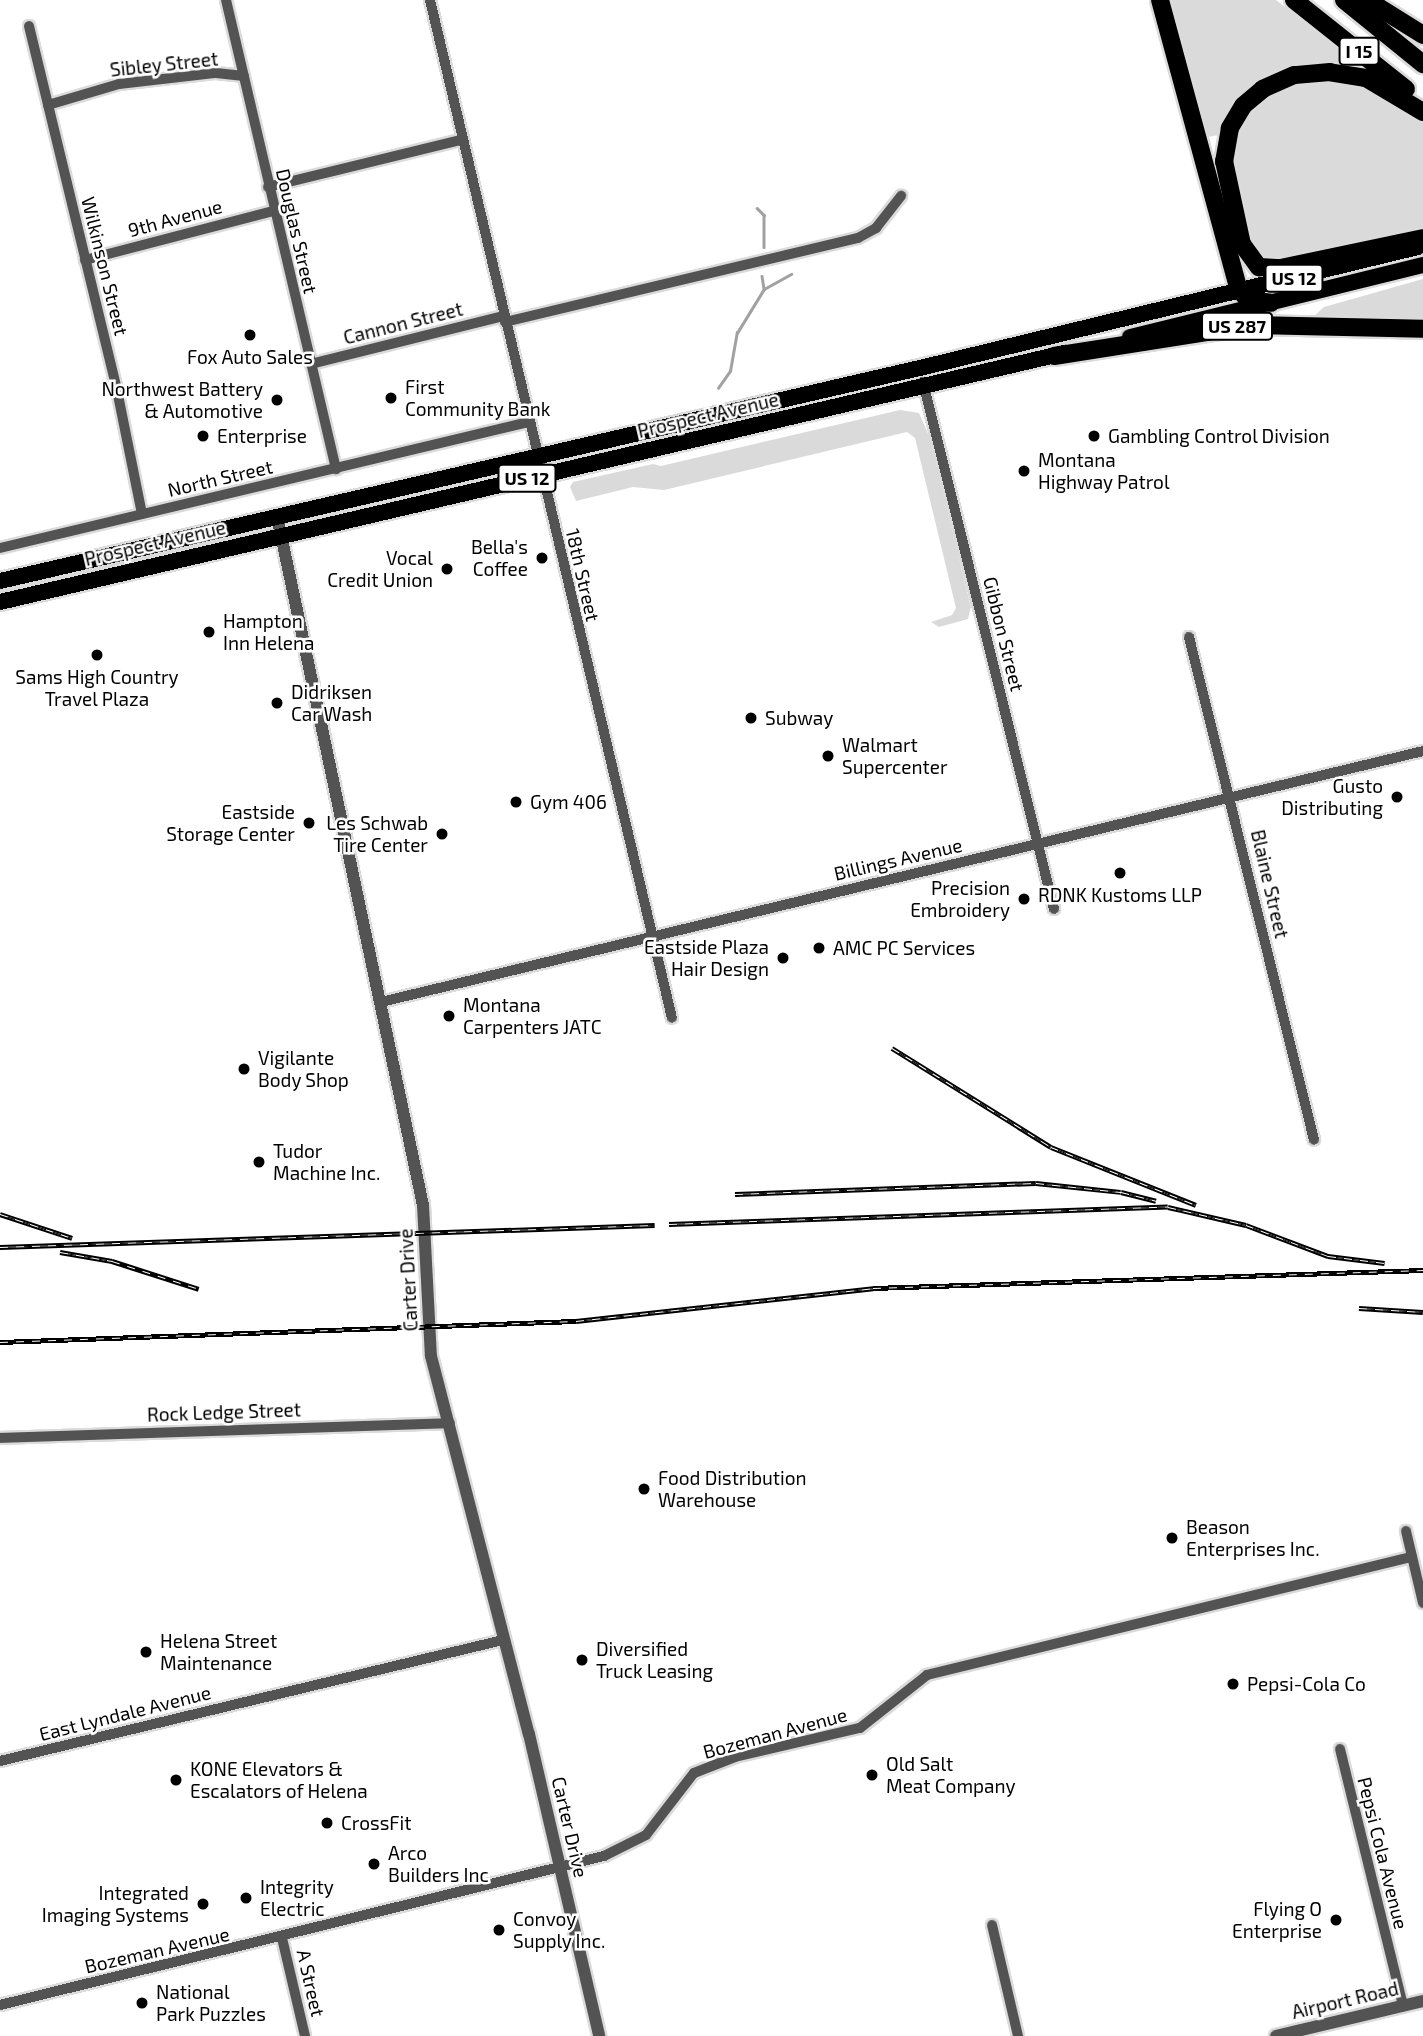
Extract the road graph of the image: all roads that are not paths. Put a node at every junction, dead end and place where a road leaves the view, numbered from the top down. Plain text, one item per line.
1 (226, 0) edge
2 (430, 0) edge
3 (1160, 0) edge
4 (1294, 0) edge
5 (1344, 0) edge
6 (1367, 0) edge
7 (29, 26) dead end
8 (1423, 35) edge
9 (1423, 64) edge
10 (244, 76) junction
11 (1423, 103) edge
12 (48, 105) junction
13 (1423, 112) edge
14 (461, 140) junction
15 (268, 187) junction
16 (901, 196) dead end
17 (273, 211) junction
18 (1423, 239) edge
19 (1423, 246) edge
20 (85, 260) junction
21 (1423, 265) edge
22 (1239, 291) junction
23 (1271, 303) junction
24 (504, 319) junction
25 (1423, 330) edge
26 (1054, 356) junction
27 (311, 364) junction
28 (920, 368) junction
29 (925, 387) junction
30 (529, 422) junction
31 (537, 456) junction
32 (336, 469) junction
33 (541, 474) junction
34 (142, 514) junction
35 (277, 516) junction
36 (281, 536) junction
37 (0, 548) edge
38 (0, 581) edge
39 (0, 601) edge
40 (1189, 637) dead end
41 (1423, 751) edge
42 (1231, 797) junction
43 (1038, 844) junction
44 (1054, 909) dead end
45 (651, 937) junction
46 (381, 1002) junction
47 (672, 1018) dead end
48 (1314, 1140) dead end
49 (450, 1423) junction
50 (0, 1438) edge
51 (1406, 1531) dead end
52 (1412, 1557) junction
53 (1423, 1603) edge
54 (503, 1640) junction
55 (1340, 1749) dead end
56 (0, 1761) edge
57 (559, 1867) junction
58 (992, 1925) dead end
59 (282, 1938) junction
60 (1423, 2001) edge
61 (0, 2005) edge
62 (1403, 2006) junction
63 (305, 2036) edge
64 (599, 2036) edge
65 (1018, 2036) edge
66 (1276, 2036) edge

1 - 10 street, Douglas Street
2 - 14 street, 18th Street
3 - 22 highway
4 - 11 highway, I 15
5 - 9 highway, I 15
6 - 8 highway
7 - 12 street, Wilkinson Street
10 - 12 street, Sibley Street
10 - 15 street, Douglas Street
12 - 20 street, Wilkinson Street
13 - 18 highway
14 - 15 street
14 - 24 street, 18th Street
15 - 17 street, Douglas Street
16 - 24 street, Cannon Street
17 - 20 street, 9th Avenue
17 - 27 street, Douglas Street
19 - 22 highway, Prospect Avenue / US 12
20 - 34 street, Wilkinson Street
21 - 23 highway, Prospect Avenue
22 - 23 highway
22 - 28 highway, Prospect Avenue / US 12
23 - 26 highway, Prospect Avenue / US 12
24 - 27 street, Cannon Street
24 - 30 street, 18th Street
25 - 26 highway, US 287
26 - 29 highway, Prospect Avenue / US 12
27 - 32 street, Douglas Street
28 - 29 street, Gibbon Street
28 - 31 highway, Prospect Avenue / US 12
29 - 33 highway, Prospect Avenue / US 12
29 - 43 street, Gibbon Street
30 - 31 street, 18th Street
30 - 32 street, North Street
31 - 33 street, 18th Street
31 - 35 highway, Prospect Avenue / US 12
32 - 34 street, North Street
33 - 36 highway, Prospect Avenue / US 12
33 - 45 street, 18th Street
34 - 37 street, North Street
35 - 36 street, Carter Drive
35 - 38 highway, Prospect Avenue / US 12
36 - 39 highway, Prospect Avenue / US 12
36 - 46 street, Carter Drive
40 - 42 street, Blaine Street
41 - 42 street, Billings Avenue
42 - 43 street, Billings Avenue
42 - 48 street, Blaine Street
43 - 44 street, Gibbon Street
43 - 45 street, Billings Avenue
45 - 46 street, Billings Avenue
45 - 47 street, 18th Street
46 - 49 street, Carter Drive
49 - 50 street, Rock Ledge Street
49 - 54 street, Carter Drive
51 - 52 street
52 - 53 street
52 - 57 street, Bozeman Avenue
54 - 56 street, East Lyndale Avenue
54 - 57 street, Carter Drive
55 - 62 street, Pepsi Cola Avenue
57 - 59 street, Bozeman Avenue
57 - 64 street, Carter Drive
58 - 65 street
59 - 61 street, Bozeman Avenue
59 - 63 street, A Street
60 - 62 street, Airport Road
62 - 66 street, Airport Road

